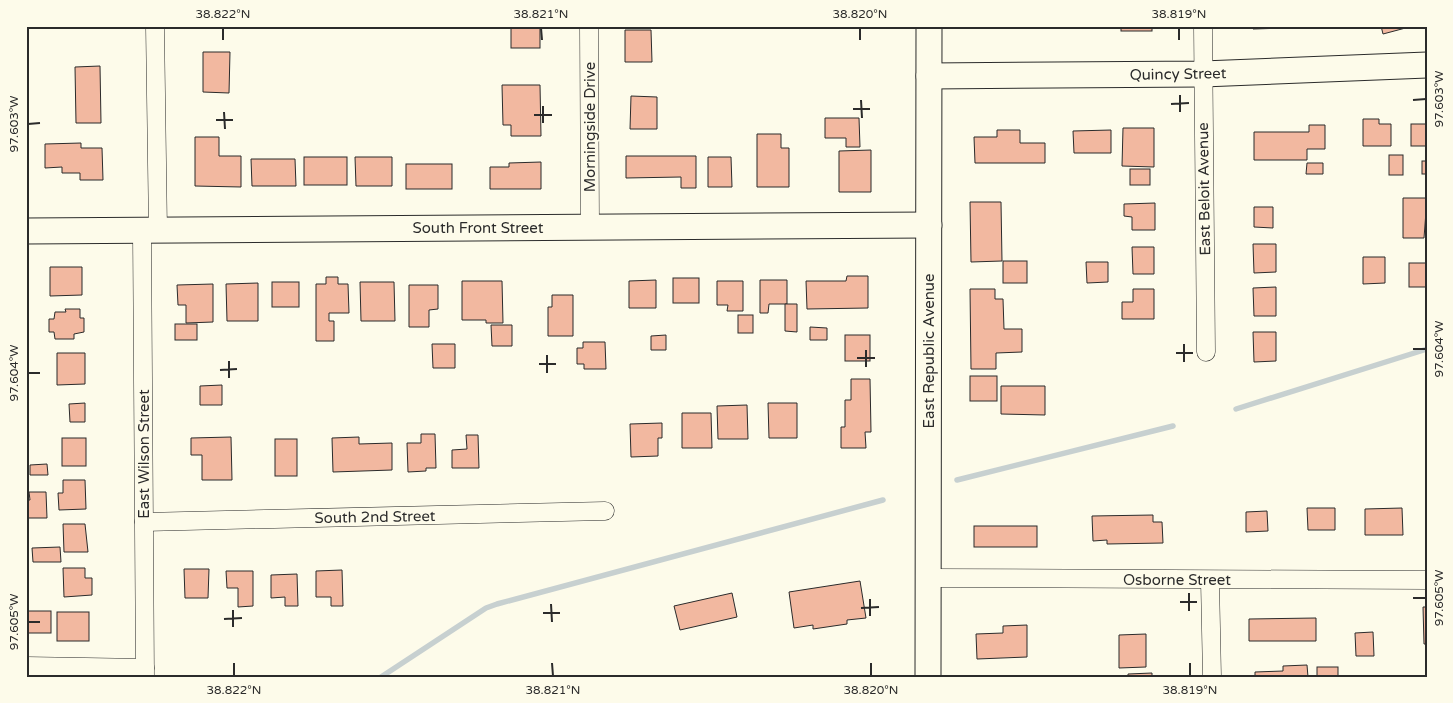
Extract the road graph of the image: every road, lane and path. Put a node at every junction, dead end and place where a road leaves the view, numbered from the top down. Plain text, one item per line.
1 (155, 26) edge
2 (589, 26) edge
3 (929, 26) edge
4 (1202, 26) edge
5 (1427, 65) edge
6 (1203, 74) junction
7 (929, 76) junction
8 (929, 225) junction
9 (590, 227) junction
10 (26, 231) edge
11 (150, 231) junction
12 (1206, 352) dead end
13 (605, 512) dead end
14 (144, 522) junction
15 (928, 578) junction
16 (1427, 580) edge
17 (1210, 581) junction
18 (26, 666) edge
19 (145, 672) edge
20 (928, 677) edge
21 (1212, 677) edge

1 - 11 street, East Wilson Street
2 - 9 street, Morningside Drive
3 - 7 street, East Republic Avenue
4 - 6 street, East Beloit Avenue
5 - 6 street, Quincy Street
6 - 7 street, Quincy Street
6 - 12 street, East Beloit Avenue
7 - 8 street, East Republic Avenue
8 - 9 street, South Front Street
8 - 15 street, East Republic Avenue
9 - 11 street, South Front Street
10 - 11 street, South Front Street
11 - 14 street, East Wilson Street
13 - 14 street, South 2nd Street
14 - 19 street, East Wilson Street
15 - 17 street, Osborne Street
15 - 20 street, East Republic Avenue
16 - 17 street, Osborne Street
17 - 21 street
18 - 19 street

